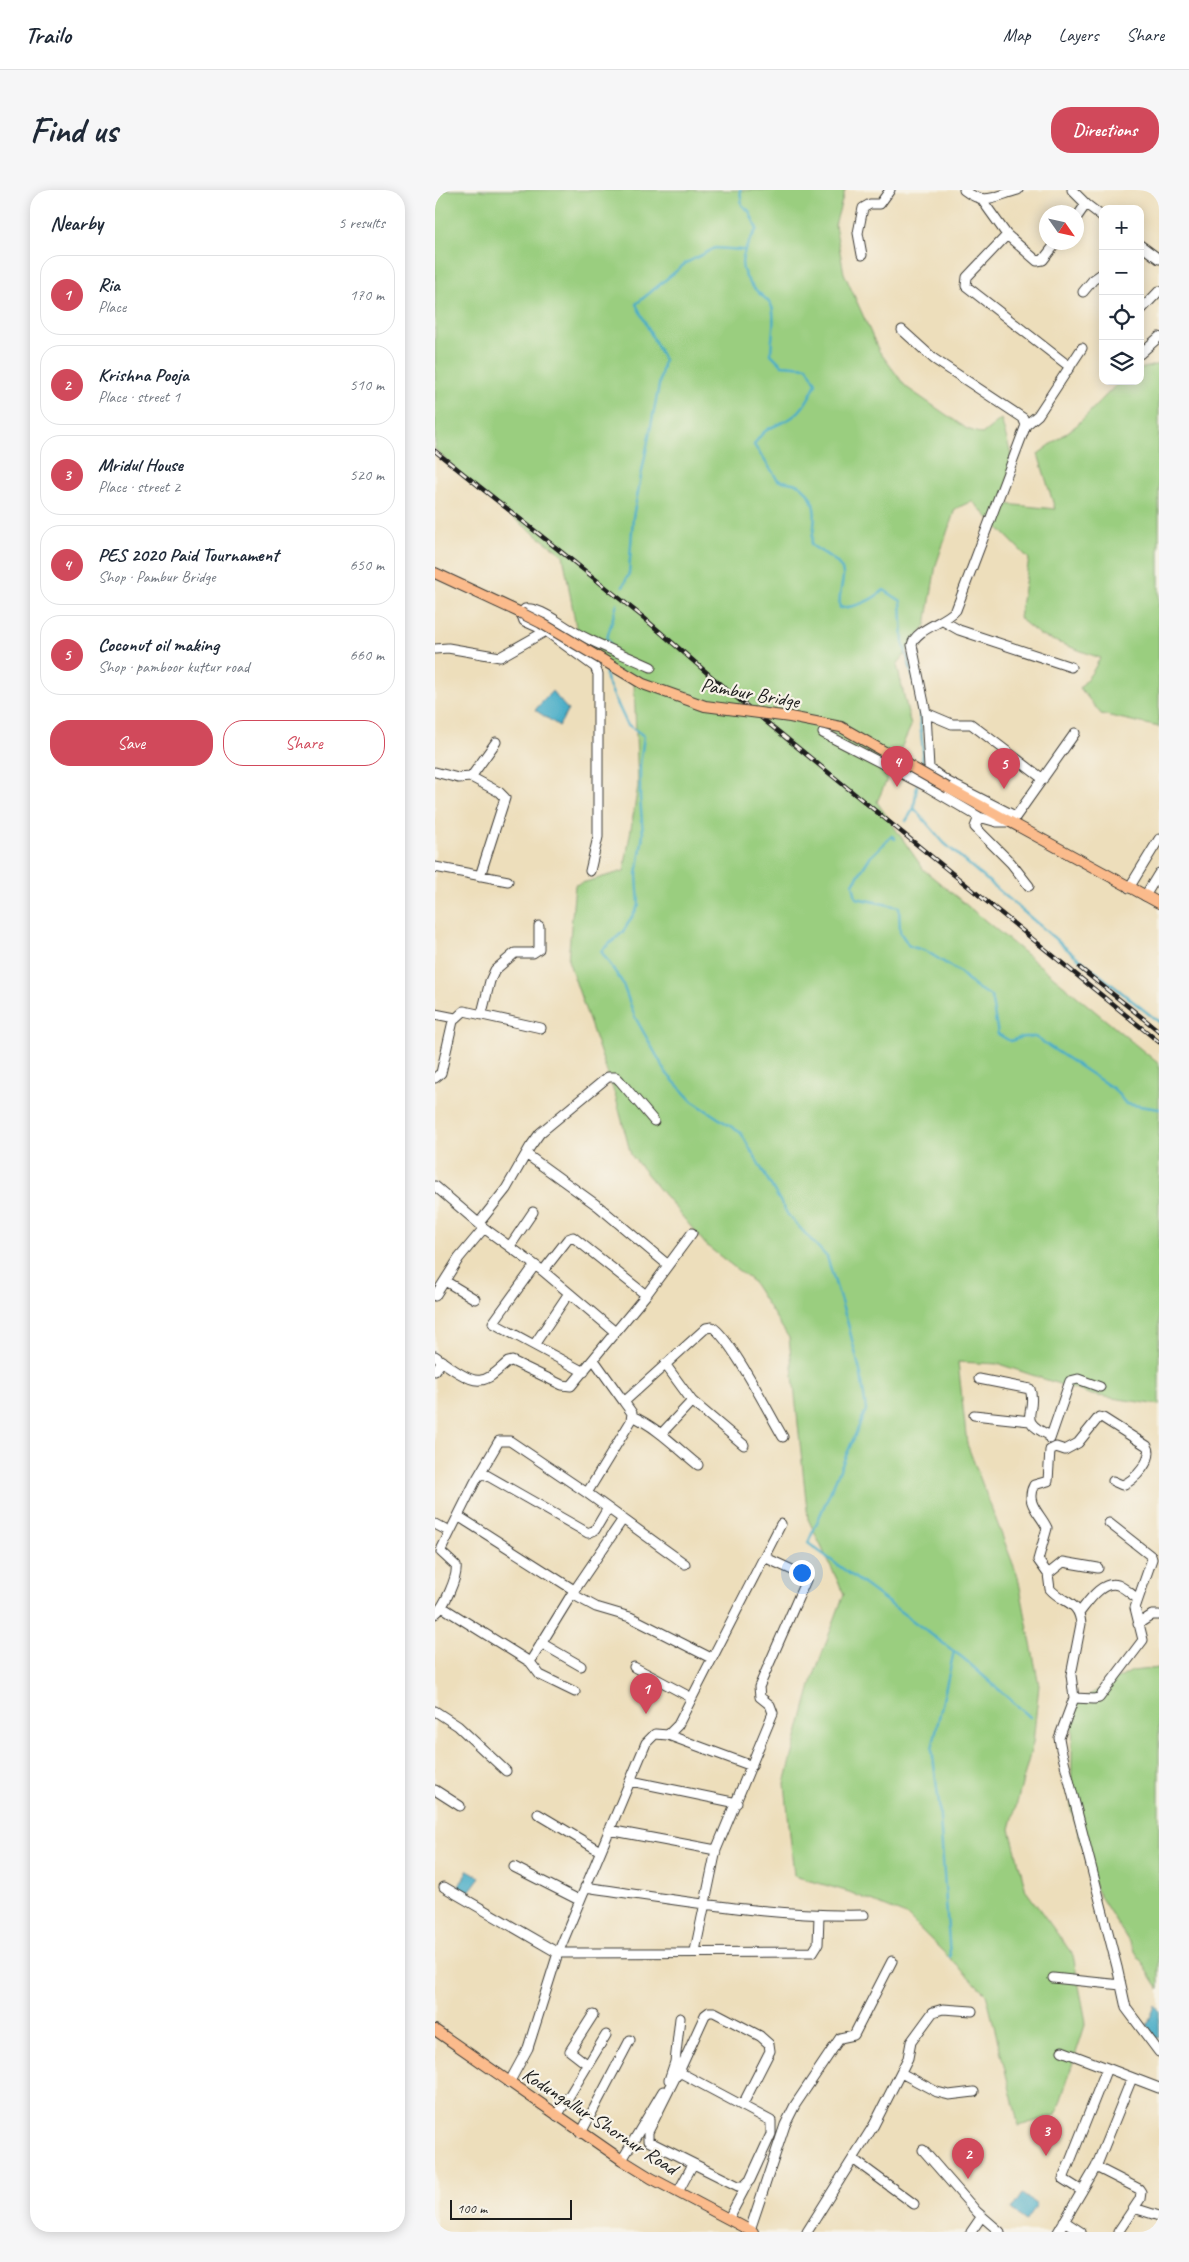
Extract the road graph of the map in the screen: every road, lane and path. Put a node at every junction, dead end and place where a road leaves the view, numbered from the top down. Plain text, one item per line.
1 (890, 190) edge
2 (964, 190) edge
3 (1018, 190) edge
4 (1073, 190) edge
5 (982, 200) junction
6 (1086, 204) junction
7 (1084, 207) edge
8 (1099, 214) edge
9 (1007, 235) junction
10 (1144, 248) edge
11 (1051, 250) edge
12 (861, 255) dead end
13 (1159, 259) edge
14 (1099, 276) edge
15 (1083, 292) dead end
16 (1159, 292) edge
17 (1144, 307) edge
18 (902, 330) dead end
19 (1159, 337) edge
20 (1082, 348) dead end
21 (1144, 350) edge
22 (1069, 368) junction
23 (1026, 425) junction
24 (435, 573) edge
25 (521, 613) junction
26 (943, 621) junction
27 (546, 631) junction
28 (435, 649) edge
29 (651, 667) dead end
30 (1071, 667) dead end
31 (926, 713) junction
32 (1075, 732) dead end
33 (823, 733) dead end
34 (496, 742) dead end
35 (435, 772) edge
36 (471, 777) junction
37 (1043, 779) junction
38 (979, 817) junction
39 (1013, 819) junction
40 (1159, 840) edge
41 (435, 867) edge
42 (590, 871) dead end
43 (1159, 873) edge
44 (480, 876) junction
45 (508, 882) dead end
46 (1029, 886) dead end
47 (1129, 888) junction
48 (1145, 896) junction
49 (1159, 903) edge
50 (539, 926) dead end
51 (435, 1014) edge
52 (482, 1014) junction
53 (455, 1018) junction
54 (541, 1028) dead end
55 (435, 1078) edge
56 (654, 1121) dead end
57 (526, 1154) junction
58 (435, 1186) edge
59 (533, 1212) dead end
60 (481, 1226) junction
61 (692, 1233) dead end
62 (510, 1246) junction
63 (535, 1265) junction
64 (668, 1265) junction
65 (543, 1271) junction
66 (445, 1280) junction
67 (569, 1293) junction
68 (646, 1295) junction
69 (435, 1296) edge
70 (475, 1300) dead end
71 (614, 1332) junction
72 (534, 1345) junction
73 (438, 1359) edge
74 (594, 1360) junction
75 (665, 1364) junction
76 (435, 1371) edge
77 (584, 1372) junction
78 (979, 1378) dead end
79 (1100, 1386) dead end
80 (692, 1401) junction
81 (624, 1402) junction
82 (974, 1415) dead end
83 (632, 1416) junction
84 (1030, 1420) junction
85 (661, 1434) junction
86 (1051, 1436) junction
87 (783, 1437) dead end
88 (744, 1445) dead end
89 (1050, 1450) junction
90 (698, 1466) dead end
91 (481, 1472) junction
92 (1113, 1481) dead end
93 (587, 1493) junction
94 (608, 1508) junction
95 (458, 1516) junction
96 (623, 1519) junction
97 (1109, 1523) dead end
98 (435, 1524) edge
99 (781, 1524) dead end
100 (450, 1532) junction
101 (764, 1557) junction
102 (685, 1564) dead end
103 (1098, 1568) dead end
104 (1048, 1574) junction
105 (573, 1592) junction
106 (1138, 1599) junction
107 (438, 1610) edge
108 (1079, 1612) junction
109 (1159, 1615) edge
110 (1138, 1624) junction
111 (541, 1643) junction
112 (711, 1658) junction
113 (530, 1662) junction
114 (581, 1666) dead end
115 (634, 1667) dead end
116 (575, 1692) dead end
117 (692, 1698) junction
118 (1075, 1698) junction
119 (435, 1710) edge
120 (668, 1735) junction
121 (751, 1766) junction
122 (506, 1771) dead end
123 (631, 1780) junction
124 (435, 1790) edge
125 (737, 1803) junction
126 (460, 1806) dead end
127 (538, 1814) dead end
128 (609, 1830) junction
129 (716, 1850) junction
130 (600, 1851) junction
131 (514, 1867) dead end
132 (444, 1887) dead end
133 (585, 1887) junction
134 (579, 1900) junction
135 (704, 1904) junction
136 (864, 1915) dead end
137 (819, 1916) junction
138 (695, 1951) junction
139 (558, 1953) junction
140 (891, 1961) dead end
141 (1053, 1978) dead end
142 (1121, 1985) junction
143 (973, 2011) dead end
144 (593, 2015) dead end
145 (680, 2018) dead end
146 (435, 2030) edge
147 (606, 2035) dead end
148 (630, 2040) dead end
149 (1062, 2051) dead end
150 (1159, 2052) edge
151 (588, 2065) junction
152 (1107, 2068) junction
153 (901, 2073) junction
154 (678, 2074) junction
155 (1132, 2078) junction
156 (509, 2083) junction
157 (1159, 2088) edge
158 (974, 2092) dead end
159 (743, 2104) junction
160 (557, 2116) junction
161 (581, 2133) junction
162 (923, 2150) dead end
163 (853, 2159) junction
164 (622, 2160) junction
165 (693, 2164) junction
166 (1096, 2167) junction
167 (747, 2184) junction
168 (1082, 2190) junction
169 (678, 2192) junction
170 (914, 2204) dead end
171 (1134, 2208) junction
172 (982, 2216) junction
173 (1159, 2216) edge
174 (729, 2218) junction
175 (1064, 2221) junction
176 (752, 2231) edge
177 (807, 2232) edge
178 (971, 2232) edge
179 (1000, 2232) edge
180 (1059, 2232) edge
181 (1081, 2232) edge
182 (1118, 2232) edge

1 - 12 street
2 - 5 street
3 - 5 street
4 - 6 street
5 - 9 street
6 - 7 street
6 - 8 street
9 - 11 street
9 - 22 street
10 - 13 street
14 - 15 street
16 - 17 street
18 - 23 street
19 - 21 street
20 - 22 street
22 - 23 street
23 - 26 street
24 - 25 main road, Pambur Bridge
25 - 27 street
25 - 29 street
25 - 39 main road, Pambur Bridge, bridge
26 - 30 street
26 - 31 street
27 - 28 street
27 - 42 street
31 - 37 street
31 - 39 street
32 - 37 street
33 - 38 street
34 - 36 street
35 - 36 street
36 - 44 street
37 - 39 street
38 - 39 street
38 - 46 street
39 - 47 main road, Pambur Bridge
40 - 47 street
41 - 44 street
43 - 48 street
44 - 45 street
47 - 48 main road, Pambur Bridge
48 - 49 main road, Pambur Bridge
50 - 52 street
51 - 53 street
52 - 53 street
52 - 54 street
53 - 55 street
56 - 57 street
57 - 60 street
57 - 64 street
58 - 60 street
59 - 62 street
60 - 62 street
60 - 66 street
61 - 64 street
62 - 63 street
63 - 65 street
63 - 72 street
64 - 68 street
65 - 67 street
65 - 68 street
66 - 69 street
66 - 70 street
67 - 71 street
67 - 72 street
68 - 71 street
71 - 74 street
72 - 77 street
73 - 76 street
73 - 77 street
74 - 77 street
74 - 81 street
75 - 80 street
75 - 81 street
75 - 87 street
78 - 84 street
79 - 86 street
80 - 85 street
80 - 88 street
81 - 83 street
82 - 84 street
83 - 85 street
83 - 93 street
84 - 86 street
85 - 90 street
86 - 89 street
89 - 92 street
89 - 104 street
91 - 93 street
91 - 94 street
91 - 95 street
93 - 94 street
94 - 96 street
95 - 100 street
95 - 105 street
96 - 102 street
96 - 105 street
97 - 106 street
98 - 100 street
99 - 101 street
100 - 107 street
101 - 112 street
101 - 121 street
103 - 104 street
104 - 108 street
105 - 111 street
105 - 112 street
106 - 108 street
106 - 110 street
107 - 113 street
108 - 118 street
109 - 110 street
110 - 118 street
111 - 113 street
111 - 114 street
112 - 117 street
113 - 116 street
115 - 117 street
117 - 120 street
118 - 142 street
119 - 122 street
120 - 121 street
120 - 123 street
121 - 125 street
123 - 125 street
123 - 128 street
124 - 126 street
125 - 129 street
127 - 130 street
128 - 129 street
128 - 130 street
129 - 135 street
130 - 133 street
131 - 134 street
132 - 139 street
133 - 134 street
133 - 135 street
134 - 139 street
135 - 137 street
135 - 138 street
136 - 137 street
137 - 138 street
138 - 139 street
139 - 156 street
140 - 176 street
141 - 142 street
142 - 150 street
143 - 153 street
144 - 151 street
145 - 164 street
146 - 156 main road, Kodungallur-Shornur Road
147 - 151 street
148 - 161 street
149 - 152 street
151 - 160 street
152 - 155 street
152 - 168 street
153 - 158 street
153 - 163 street
154 - 159 street
154 - 159 street
154 - 165 street
155 - 157 street
155 - 166 street
156 - 160 main road, Kodungallur-Shornur Road
159 - 167 street
160 - 161 main road, Kodungallur-Shornur Road
161 - 164 main road, Kodungallur-Shornur Road
162 - 172 street
163 - 170 street
163 - 177 street
164 - 169 main road, Kodungallur-Shornur Road
165 - 167 street
165 - 169 street
166 - 168 street
166 - 171 street
167 - 174 street
168 - 175 street
169 - 174 main road, Kodungallur-Shornur Road
171 - 173 street
171 - 182 street
172 - 178 street
172 - 179 street
174 - 176 main road, Kodungallur-Shornur Road
175 - 180 street
175 - 181 street

